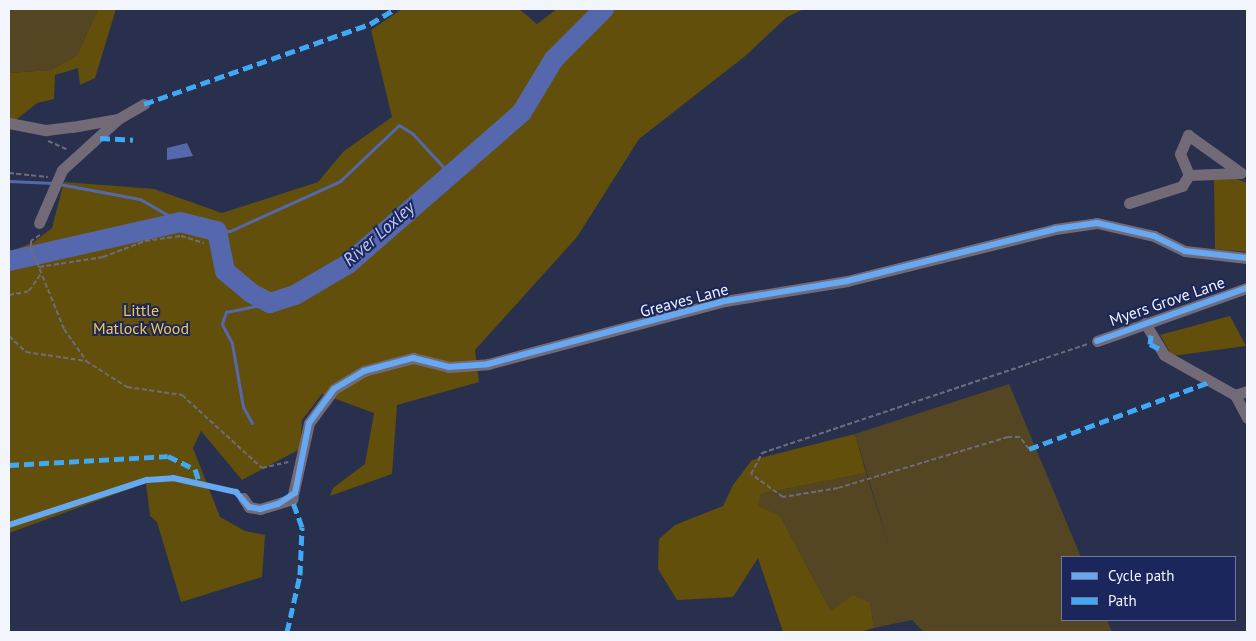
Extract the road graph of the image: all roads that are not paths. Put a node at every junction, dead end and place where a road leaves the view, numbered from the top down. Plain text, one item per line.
1 (144, 104) dead end
2 (118, 118) junction
3 (9, 124) edge
4 (1189, 175) junction
5 (1244, 175) edge
6 (1129, 203) dead end
7 (39, 223) dead end
8 (1247, 258) edge
9 (1247, 288) edge
10 (1145, 323) junction
11 (1096, 341) road end
12 (1247, 391) edge
13 (1235, 394) junction
14 (1247, 418) edge
15 (243, 498) dead end

1 - 2 street
2 - 3 street
2 - 7 street
4 - 5 street
4 - 5 street
4 - 6 street
8 - 15 street, Greaves Lane
9 - 10 street, Myers Grove Lane
10 - 11 street, Myers Grove Lane
10 - 13 street
12 - 13 street
13 - 14 street

